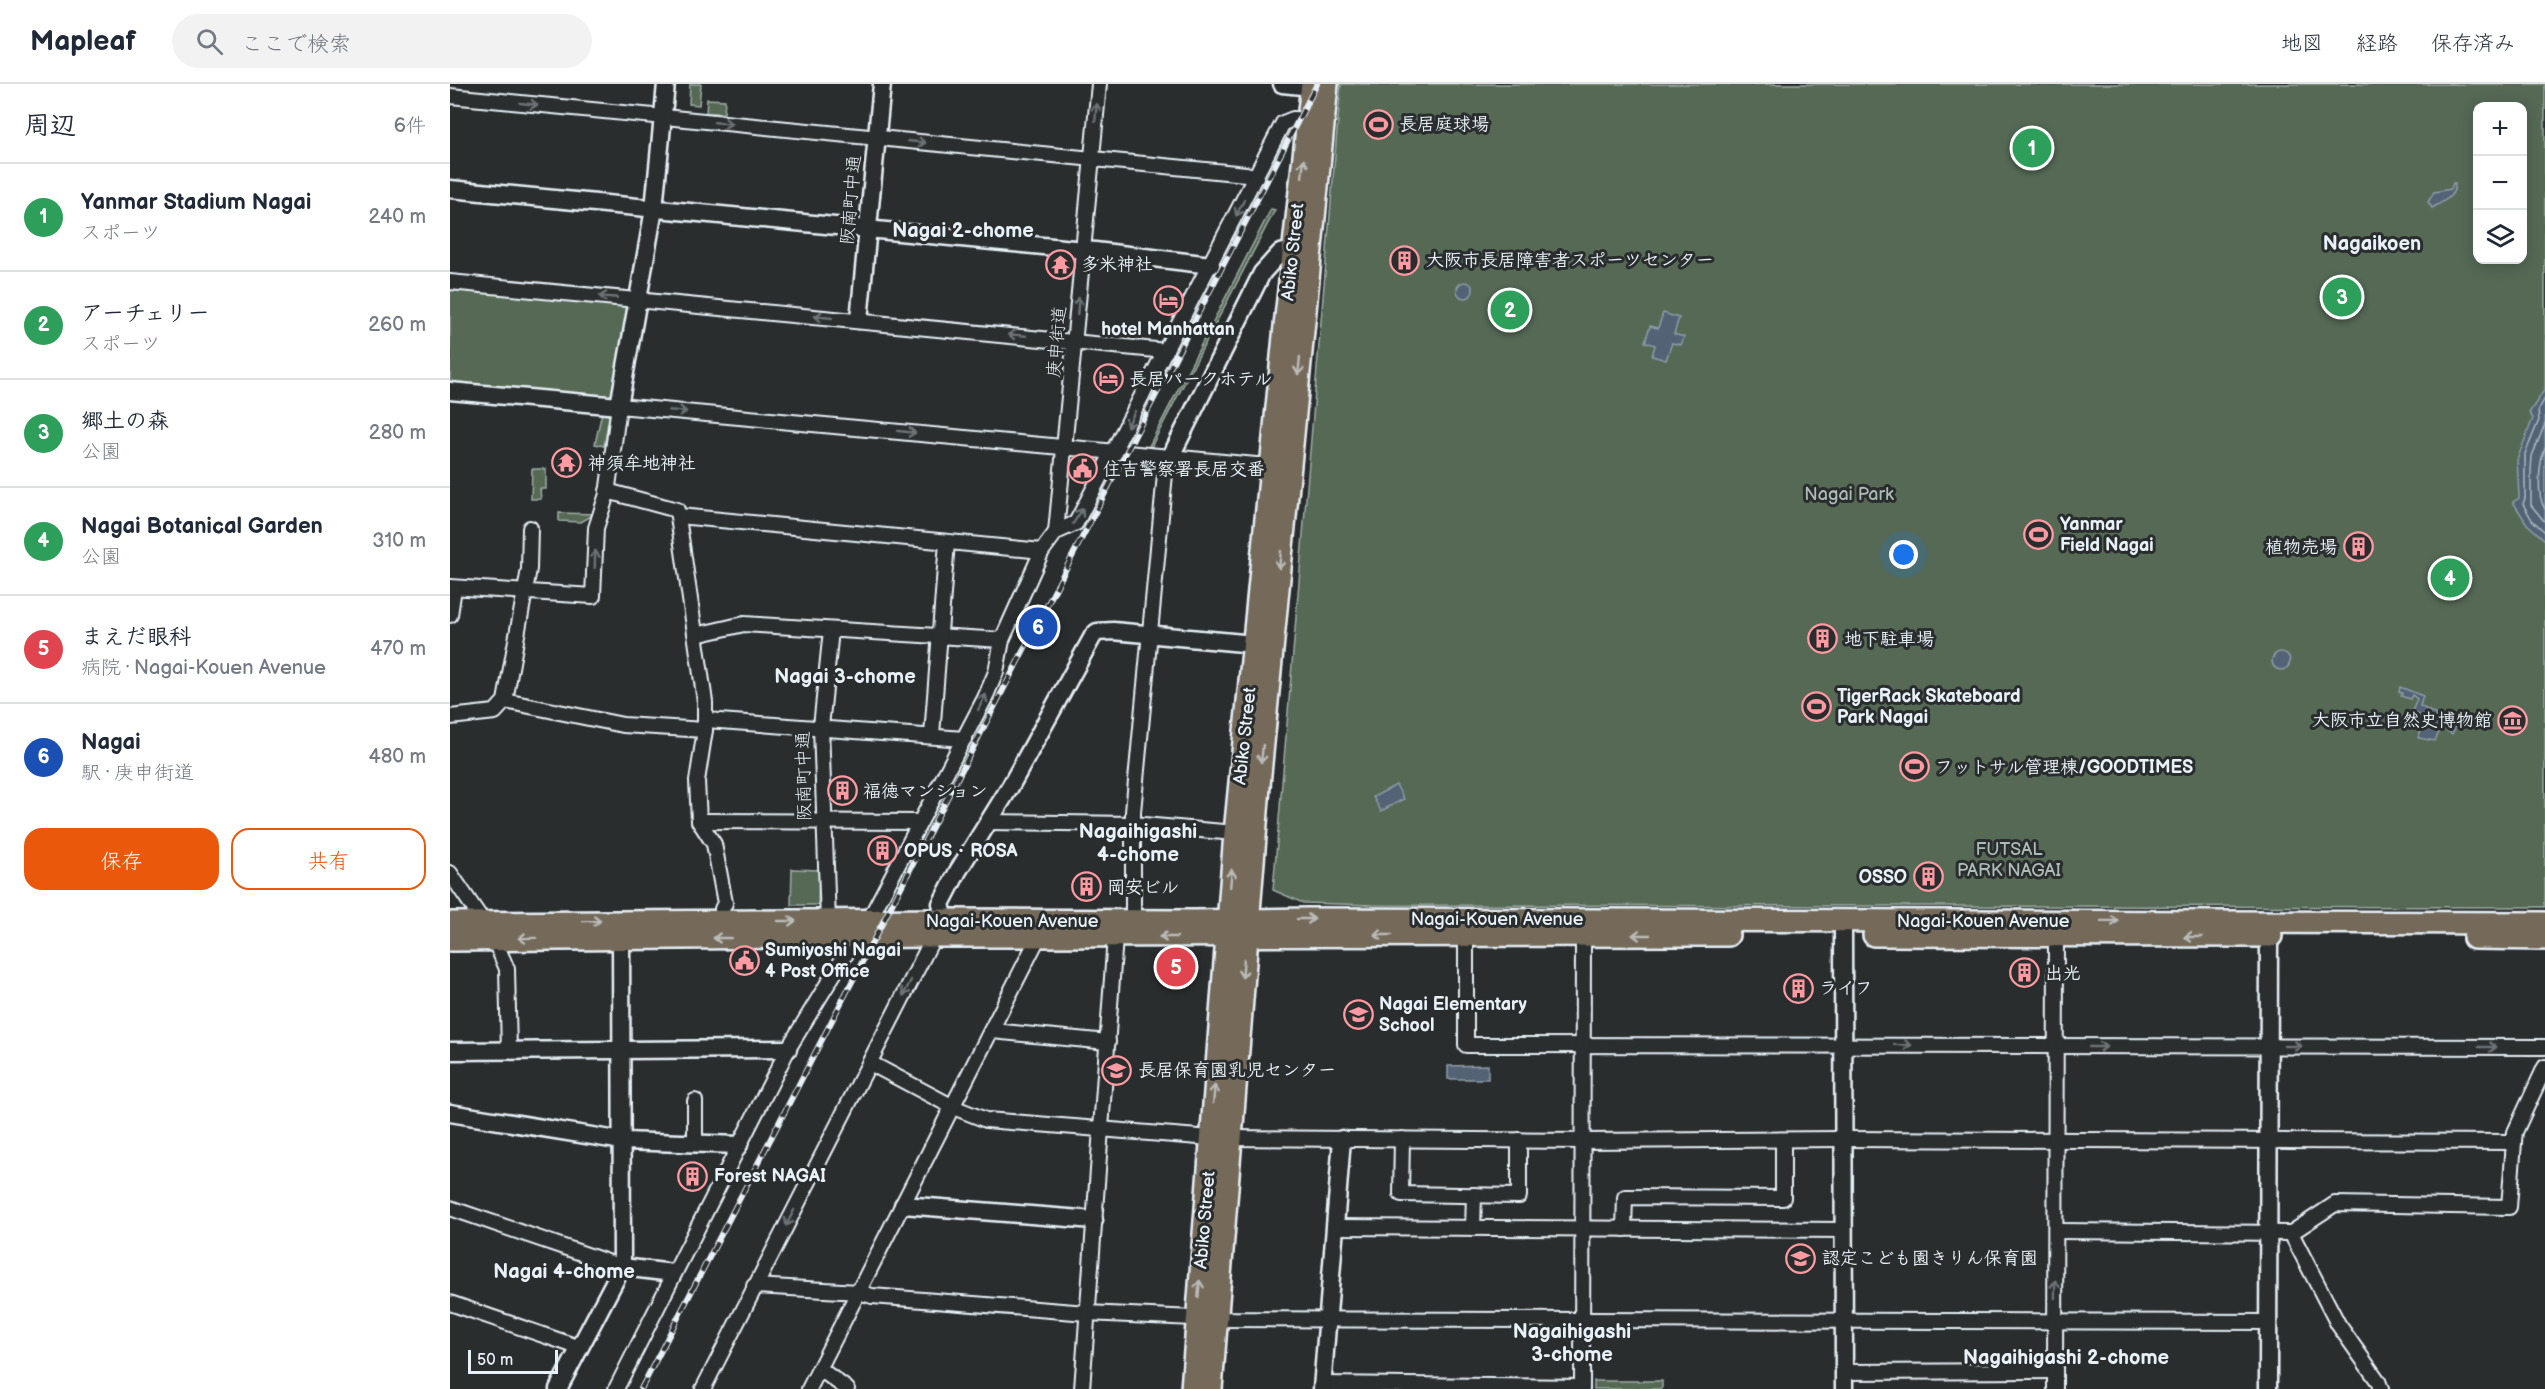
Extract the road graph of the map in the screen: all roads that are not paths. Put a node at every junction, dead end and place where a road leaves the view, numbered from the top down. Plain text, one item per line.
1 (666, 84) edge
2 (882, 84) edge
3 (1098, 84) edge
4 (1282, 84) edge
5 (1317, 85) edge
6 (450, 96) edge
7 (663, 117) junction
8 (1308, 120) junction
9 (876, 138) junction
10 (1092, 159) junction
11 (1256, 177) junction
12 (450, 189) edge
13 (654, 209) junction
14 (868, 229) junction
15 (1083, 250) junction
16 (1294, 250) junction
17 (1211, 265) junction
18 (450, 282) edge
19 (638, 300) junction
20 (859, 320) junction
21 (1075, 340) junction
22 (1167, 351) junction
23 (450, 391) edge
24 (620, 406) junction
25 (1291, 447) junction
26 (1065, 448) junction
27 (1112, 452) junction
28 (1170, 458) junction
29 (1272, 465) junction
30 (607, 489) junction
31 (679, 516) junction
32 (530, 528) dead end
33 (1056, 532) junction
34 (947, 542) junction
35 (1042, 551) junction
36 (452, 587) edge
37 (524, 591) junction
38 (450, 615) edge
39 (831, 630) junction
40 (1150, 634) junction
41 (696, 635) junction
42 (939, 635) junction
43 (1002, 640) junction
44 (1254, 644) junction
45 (505, 701) junction
46 (450, 717) edge
47 (706, 725) junction
48 (821, 727) junction
49 (932, 735) junction
50 (964, 739) junction
51 (699, 821) junction
52 (824, 821) junction
53 (920, 822) junction
54 (987, 822) junction
55 (1132, 824) junction
56 (1235, 832) junction
57 (450, 873) edge
58 (723, 921) junction
59 (828, 921) junction
60 (1133, 921) junction
61 (867, 922) junction
62 (450, 923) edge
63 (2545, 923) edge
64 (939, 928) junction
65 (1237, 928) junction
66 (1843, 928) junction
67 (621, 929) junction
68 (2056, 929) junction
69 (2269, 929) junction
70 (489, 931) junction
71 (1039, 936) junction
72 (1466, 936) junction
73 (1583, 936) junction
74 (1114, 937) junction
75 (848, 938) junction
76 (2545, 939) edge
77 (450, 940) edge
78 (992, 1031) junction
79 (1108, 1042) junction
80 (1583, 1045) junction
81 (1845, 1045) junction
82 (2269, 1046) junction
83 (2057, 1047) junction
84 (2545, 1047) edge
85 (788, 1049) junction
86 (450, 1051) edge
87 (508, 1051) junction
88 (621, 1051) junction
89 (870, 1063) junction
90 (2545, 1067) edge
91 (695, 1101) dead end
92 (953, 1107) junction
93 (450, 1113) edge
94 (1100, 1129) junction
95 (1221, 1138) junction
96 (1342, 1139) junction
97 (1402, 1139) junction
98 (1843, 1139) junction
99 (1519, 1140) junction
100 (1784, 1140) junction
101 (2057, 1140) junction
102 (1583, 1141) junction
103 (623, 1142) junction
104 (2268, 1142) junction
105 (2514, 1142) junction
106 (695, 1143) junction
107 (739, 1145) junction
108 (1473, 1195) junction
109 (903, 1205) junction
110 (450, 1208) edge
111 (1094, 1220) junction
112 (1336, 1227) junction
113 (1473, 1228) junction
114 (1583, 1228) junction
115 (1624, 1229) junction
116 (1842, 1230) junction
117 (2056, 1231) junction
118 (2268, 1232) junction
119 (2291, 1233) junction
120 (622, 1267) junction
121 (673, 1274) junction
122 (754, 1286) junction
123 (859, 1292) junction
124 (450, 1303) edge
125 (1087, 1313) junction
126 (1206, 1319) junction
127 (1328, 1319) junction
128 (1582, 1319) junction
129 (1844, 1320) junction
130 (2055, 1322) junction
131 (2269, 1322) junction
132 (578, 1347) junction
133 (819, 1369) junction
134 (2055, 1371) junction
135 (1843, 1381) edge
136 (1322, 1386) edge
137 (1582, 1388) edge
138 (558, 1389) edge
139 (616, 1389) edge
140 (703, 1389) edge
141 (809, 1389) edge
142 (847, 1389) edge
143 (1082, 1389) edge
144 (1192, 1389) edge
145 (1211, 1389) edge
146 (2055, 1389) edge
147 (2268, 1389) edge
148 (2381, 1389) edge

1 - 7 street
2 - 9 street, 阪南町中通
10 -> 3 street, 庚申街道
4 - 5 street
5 - 8 main road, Abiko Street
5 -> 25 main road, Abiko Street
6 -> 7 street
7 -> 9 street
7 - 13 street
8 - 11 street
16 -> 8 main road, Abiko Street
9 -> 10 street
9 - 14 street, 阪南町中通
10 - 11 street
10 - 15 street, 庚申街道
11 -> 17 street
12 - 13 street
13 - 14 street
13 - 19 street
14 - 15 street
14 - 20 street, 阪南町中通
15 - 17 street
21 -> 15 street, 庚申街道
16 - 28 street
16 - 29 main road, Abiko Street
17 - 22 street
19 -> 18 street
20 -> 19 street
19 - 24 street
21 -> 20 street
21 - 22 street
21 - 26 street, 庚申街道
22 -> 27 street
23 - 24 street
24 -> 26 street
24 - 30 street
25 - 29 street
25 -> 65 main road, Abiko Street
26 - 27 street
26 - 33 street, 庚申街道
27 - 28 street
33 -> 27 street
28 - 29 street
28 - 40 street
29 - 44 main road, Abiko Street
30 - 31 street
37 -> 30 street
31 - 34 street
31 - 41 street
32 - 37 street
33 - 35 street
34 - 35 street
34 - 42 street
35 - 43 street
36 - 37 street
36 - 38 street
37 - 45 street
39 - 41 street
39 - 42 street
39 - 48 street, 阪南町中通
40 - 44 street
40 - 54 street
40 - 55 street
41 - 47 street
42 - 43 street
42 - 49 street
50 -> 43 street
44 - 56 main road, Abiko Street
45 - 46 street
45 - 47 street
47 - 48 street
47 - 51 street
48 - 49 street
48 - 52 street, 阪南町中通
49 - 50 street
50 - 53 street
51 - 52 street
51 - 58 street
52 - 53 street
52 - 59 street, 阪南町中通
53 - 61 street
54 - 55 street
54 - 64 street
55 - 56 street
55 - 60 street
65 -> 56 main road, Abiko Street
57 - 70 street
58 -> 59 main road, Nagai-Kouen Avenue
58 - 67 main road, Nagai-Kouen Avenue
59 - 61 main road, Nagai-Kouen Avenue
60 - 64 main road, Nagai-Kouen Avenue
60 - 65 main road, Nagai-Kouen Avenue
61 - 64 main road, Nagai-Kouen Avenue
62 - 70 main road, Nagai-Kouen Avenue
63 - 69 main road, Nagai-Kouen Avenue
64 - 71 main road, Nagai-Kouen Avenue
64 - 75 main road, Nagai-Kouen Avenue
64 -> 89 street
65 -> 66 main road, Nagai-Kouen Avenue
72 -> 65 main road, Nagai-Kouen Avenue
65 -> 74 main road, Nagai-Kouen Avenue
65 - 95 main road, Abiko Street
66 - 68 main road, Nagai-Kouen Avenue
66 -> 73 main road, Nagai-Kouen Avenue
66 - 81 street
67 - 70 main road, Nagai-Kouen Avenue
75 -> 67 main road, Nagai-Kouen Avenue
67 - 88 street
68 - 69 main road, Nagai-Kouen Avenue
68 - 83 street
69 - 76 main road, Nagai-Kouen Avenue
69 - 82 street
70 - 77 main road, Nagai-Kouen Avenue
70 - 87 street
71 - 74 main road, Nagai-Kouen Avenue
71 - 78 street
72 - 73 main road, Nagai-Kouen Avenue
72 - 80 street
73 - 80 street
74 - 79 street
75 - 85 street
78 - 79 street
78 - 92 street
79 - 94 street
80 - 81 street
80 - 102 street
81 -> 83 street
81 - 98 street
83 -> 82 street
82 -> 84 street
82 - 104 street
83 - 101 street
85 - 88 street
85 - 107 street
86 - 87 street
87 - 88 street
88 - 103 street
89 - 92 street
89 -> 122 street
90 - 105 street
91 - 106 street
92 - 94 street
92 - 109 street
93 - 103 street
94 - 95 street
94 - 111 street
95 - 96 street
95 - 126 main road, Abiko Street
96 - 97 street
96 - 112 street
97 - 99 street
97 - 108 street
98 - 100 street
98 - 101 street
98 - 116 street
99 - 102 street
99 - 108 street
100 - 102 street
100 - 115 street
101 - 104 street
101 - 117 street
102 - 114 street
103 - 106 street
103 - 120 street
104 - 105 street
104 - 118 street
105 - 119 street
106 - 107 street
107 - 121 street
108 - 113 street
109 - 111 street
109 - 123 street
110 - 120 street
111 - 125 street
112 - 113 street
112 - 127 street
113 - 114 street
114 - 115 street
114 - 128 street
115 - 116 street
116 - 129 street
117 - 118 street
130 -> 117 street
118 - 119 street
118 - 131 street
119 - 148 street
120 - 121 street
120 - 132 street
121 - 139 street
122 - 123 street
122 - 140 street
123 - 125 street
123 - 133 street
124 - 132 street
125 - 126 street
125 - 143 street
126 - 127 street
126 - 144 main road, Abiko Street
126 - 145 main road, Abiko Street
127 - 128 street
127 - 136 street
128 - 129 street
128 - 137 street
129 - 130 street
129 - 135 street
130 - 131 street
130 - 134 street
131 - 147 street
132 - 138 street
133 - 141 street
133 - 142 street
134 - 135 street
134 - 146 street
136 - 137 street

